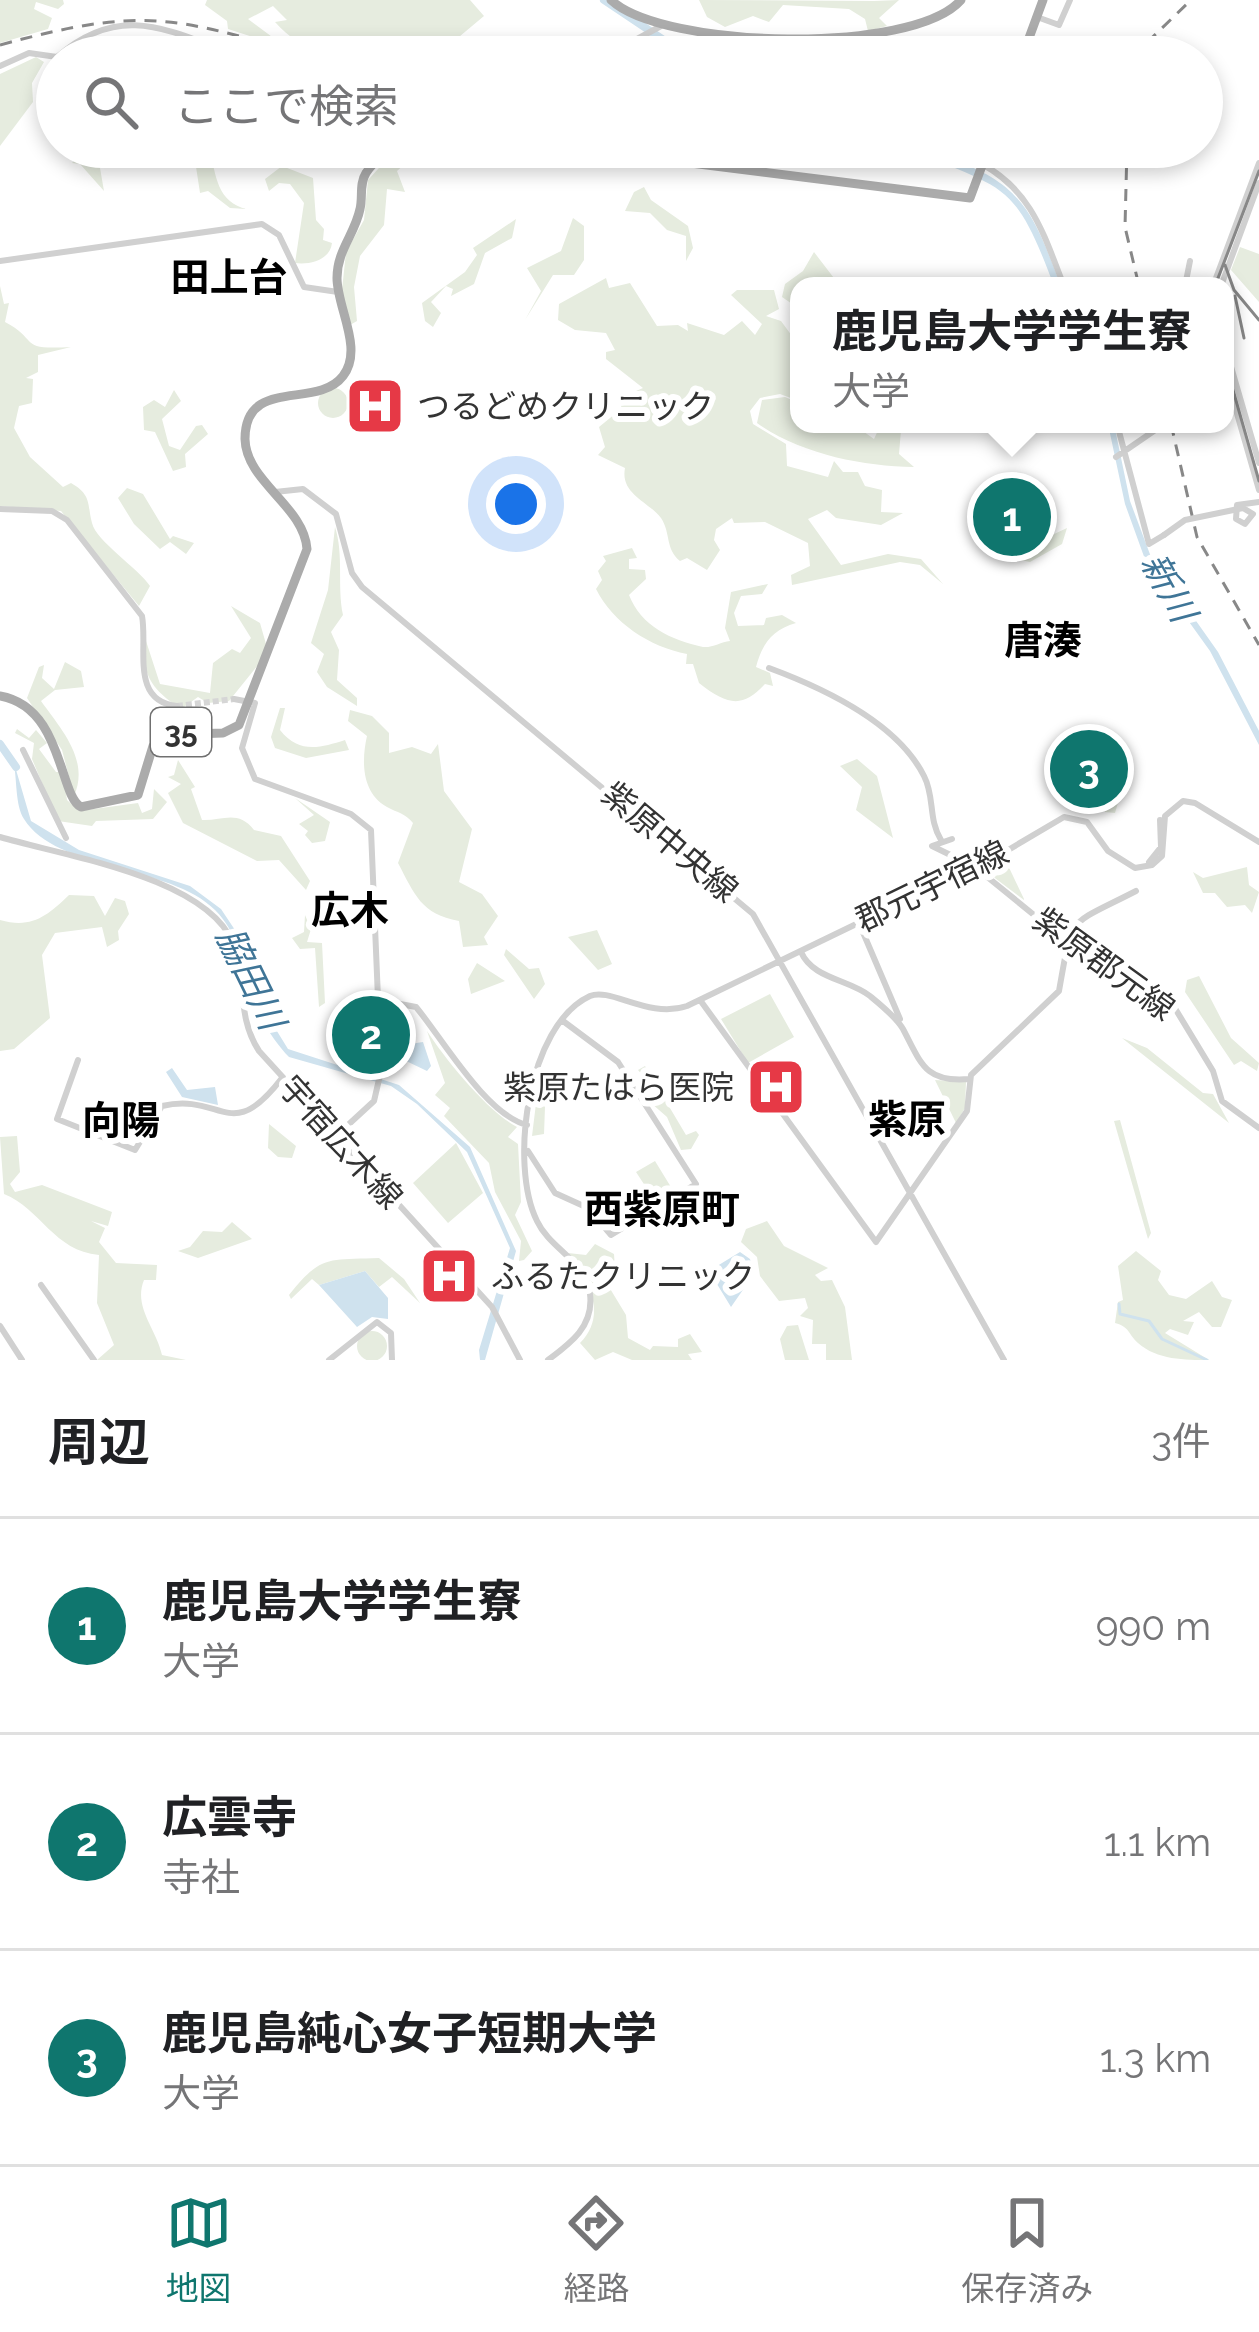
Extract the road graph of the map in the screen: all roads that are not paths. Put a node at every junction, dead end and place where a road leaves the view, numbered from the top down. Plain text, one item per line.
1 (610, 0) edge
2 (961, 0) edge
3 (1043, 0) edge
4 (1070, 0) edge
5 (1036, 17) junction
6 (656, 29) junction
7 (83, 36) edge
8 (193, 36) edge
9 (643, 36) edge
10 (1029, 36) edge
11 (36, 53) edge
12 (0, 66) edge
13 (1259, 163) edge
14 (372, 168) edge
15 (731, 168) edge
16 (981, 168) edge
17 (989, 168) edge
18 (1259, 183) edge
19 (0, 261) edge
20 (1190, 261) dead end
21 (1060, 277) edge
22 (1187, 277) edge
23 (1220, 277) edge
24 (1221, 277) edge
25 (338, 292) junction
26 (1234, 377) edge
27 (1234, 403) edge
28 (1119, 433) edge
29 (1151, 433) edge
30 (1122, 456) junction
31 (1259, 464) edge
32 (1259, 490) edge
33 (275, 492) junction
34 (1259, 502) edge
35 (0, 509) edge
36 (770, 668) dead end
37 (0, 696) edge
38 (234, 698) tunnel mouth
39 (251, 701) junction
40 (177, 706) dead end
41 (23, 750) dead end
42 (0, 837) edge
43 (66, 838) dead end
44 (952, 839) dead end
45 (942, 840) junction
46 (1259, 842) edge
47 (975, 867) junction
48 (1136, 891) dead end
49 (859, 923) junction
50 (1066, 940) junction
51 (801, 952) junction
52 (782, 961) junction
53 (380, 1000) junction
54 (700, 1000) junction
55 (563, 1021) junction
56 (901, 1024) junction
57 (78, 1060) dead end
58 (282, 1078) junction
59 (969, 1079) junction
60 (526, 1125) junction
61 (1259, 1129) edge
62 (336, 1136) junction
63 (528, 1164) junction
64 (911, 1192) junction
65 (41, 1285) dead end
66 (0, 1326) edge
67 (22, 1360) edge
68 (94, 1360) edge
69 (329, 1360) edge
70 (392, 1360) edge
71 (520, 1360) edge
72 (548, 1360) edge
73 (1004, 1360) edge

1 - 6 main road
2 - 6 main road
3 - 5 main road
4 - 5 street
5 - 10 main road
6 - 9 street
7 - 8 street
11 - 12 street
13 - 23 street
14 - 25 main road, 35
15 - 16 main road
17 - 21 street
18 - 24 street
19 - 25 street
20 - 22 street
25 - 33 main road, 35
26 - 31 street
27 - 32 street
28 - 30 street
29 - 30 street
30 - 34 street, bridge
33 - 39 main road, 35
33 - 52 street, 紫原中央線
35 - 40 street
36 - 45 street
37 - 39 main road, 35
38 - 39 street
39 - 53 street
41 - 43 street
42 - 58 street, 宇宿広木線
44 - 45 street
45 - 47 street, 紫原郡元線
46 - 47 street, 郡元宇宿線
47 - 49 street, 郡元宇宿線
47 - 50 street, 紫原郡元線
48 - 50 street
49 - 51 street, 郡元宇宿線
49 - 56 street
50 - 59 street
50 - 61 street, 紫原郡元線
51 - 52 street, 郡元宇宿線
51 - 56 street
52 - 54 street, 郡元宇宿線
52 - 64 street, 紫原中央線
53 - 60 street
53 - 62 street
54 - 55 street, 郡元宇宿線
54 - 64 street
55 - 60 street, 郡元宇宿線
55 - 63 street
56 - 59 street
57 - 58 street
58 - 62 street, 宇宿広木線
59 - 64 street
60 - 63 street, 郡元宇宿線
60 - 63 street, 郡元宇宿線
62 - 71 street, 宇宿広木線
63 - 72 street, 郡元宇宿線
64 - 73 street, 紫原中央線
65 - 68 street
66 - 67 street
69 - 70 street

